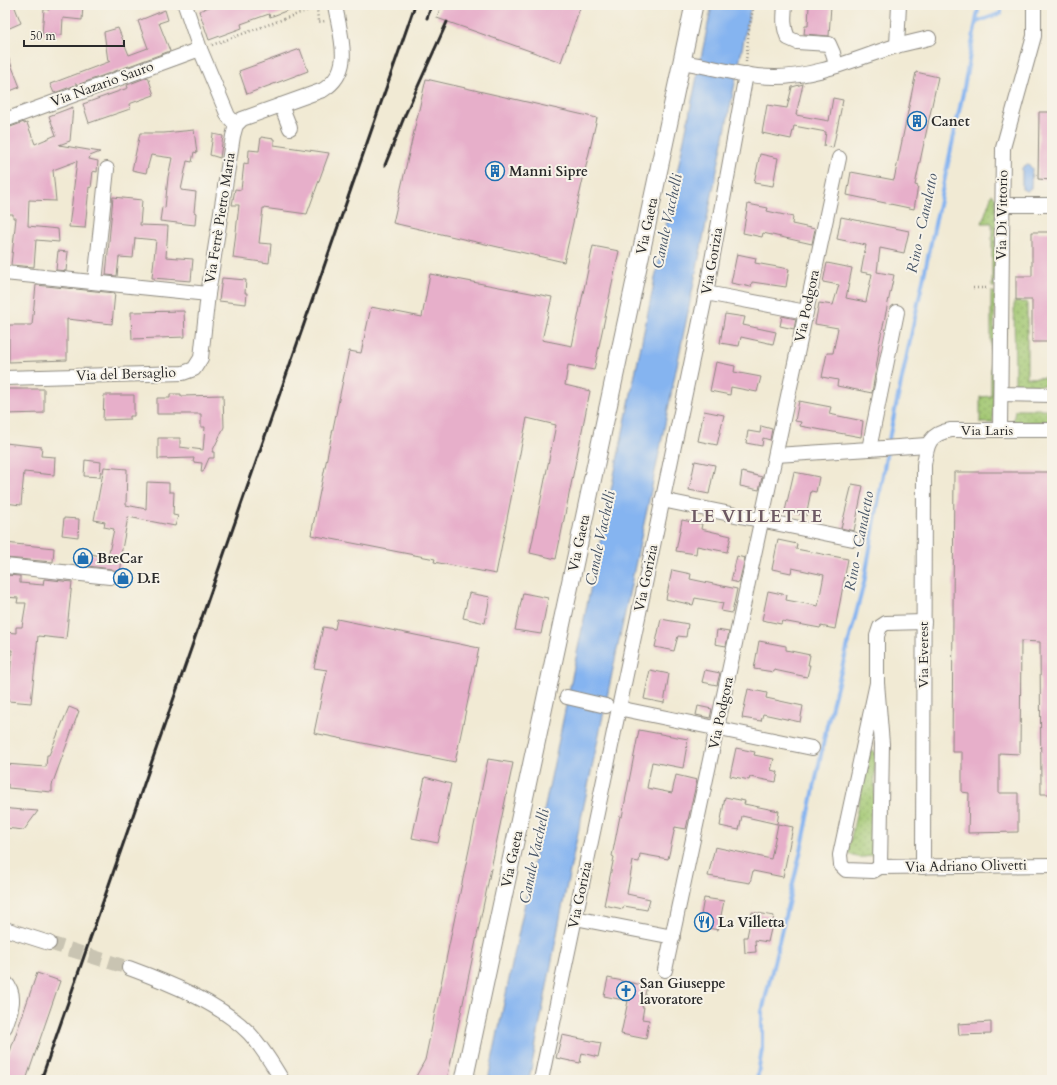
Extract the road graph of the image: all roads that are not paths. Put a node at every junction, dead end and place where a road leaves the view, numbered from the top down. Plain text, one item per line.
1 (185, 5) edge
2 (694, 5) edge
3 (785, 5) edge
4 (899, 5) edge
5 (1034, 5) edge
6 (336, 12) edge
7 (929, 38) dead end
8 (897, 46) junction
9 (200, 49) junction
10 (682, 62) junction
11 (836, 66) junction
12 (741, 73) junction
13 (282, 105) junction
14 (5, 120) edge
15 (236, 125) junction
16 (290, 128) dead end
17 (839, 158) dead end
18 (107, 169) dead end
19 (1002, 205) junction
20 (1052, 205) edge
21 (5, 273) edge
22 (95, 282) junction
23 (706, 293) junction
24 (208, 294) junction
25 (806, 312) junction
26 (897, 312) dead end
27 (5, 378) edge
28 (1001, 394) junction
29 (1052, 395) edge
30 (1000, 430) junction
31 (1052, 430) edge
32 (927, 444) junction
33 (869, 449) junction
34 (776, 455) junction
35 (662, 500) junction
36 (762, 521) junction
37 (853, 539) dead end
38 (5, 566) edge
39 (110, 577) dead end
40 (924, 622) junction
41 (877, 683) junction
42 (567, 698) dead end
43 (612, 707) junction
44 (718, 728) junction
45 (866, 741) junction
46 (882, 744) junction
47 (812, 748) dead end
48 (1052, 865) edge
49 (880, 867) junction
50 (923, 867) junction
51 (575, 918) junction
52 (5, 929) edge
53 (673, 937) junction
54 (49, 943) tunnel mouth
55 (129, 968) tunnel mouth
56 (665, 970) dead end
57 (5, 982) edge
58 (8, 1014) edge
59 (5, 1027) edge
60 (282, 1080) edge
61 (464, 1080) edge
62 (541, 1080) edge

1 - 9 street
2 - 10 main road, Via Gaeta
3 - 11 street
4 - 8 street
5 - 19 street, Via Di Vittorio
6 - 13 street
7 - 8 street
8 - 11 street
9 - 14 street, Via Nazario Sauro
9 - 15 street
10 - 12 street
10 - 61 main road, Via Gaeta
11 - 12 street
12 - 23 street, Via Gorizia
13 - 15 street
13 - 16 street
15 - 24 street, Via Ferrè Pietro Maria
17 - 25 street, Via Podgora
18 - 22 street
19 - 20 street
19 - 28 street, Via Di Vittorio
21 - 22 street, Via Ferrè Pietro Maria
22 - 24 street, Via Ferrè Pietro Maria
23 - 25 street
23 - 35 street, Via Gorizia
24 - 27 street, Via del Bersaglio
25 - 34 street, Via Podgora
26 - 33 street
28 - 29 street
28 - 30 street, Via Di Vittorio
30 - 31 street, Via Laris
30 - 32 street, Via Laris
32 - 33 street
32 - 40 street, Via Everest
33 - 34 street
34 - 36 street, Via Podgora
35 - 36 street
35 - 43 street, Via Gorizia
36 - 37 street
36 - 44 street, Via Podgora
38 - 39 street
40 - 41 street
40 - 50 street, Via Everest
41 - 45 street, Via Adriano Olivetti
41 - 46 street
42 - 43 street
43 - 44 street
43 - 51 street, Via Gorizia
44 - 47 street
44 - 53 street, Via Podgora
45 - 46 street
45 - 49 street, Via Adriano Olivetti
46 - 49 street
48 - 50 street, Via Adriano Olivetti
49 - 50 street, Via Adriano Olivetti
51 - 53 street
51 - 62 street, Via Gorizia
52 - 54 street
53 - 56 street, Via Podgora
55 - 60 street
57 - 58 street
58 - 59 street

